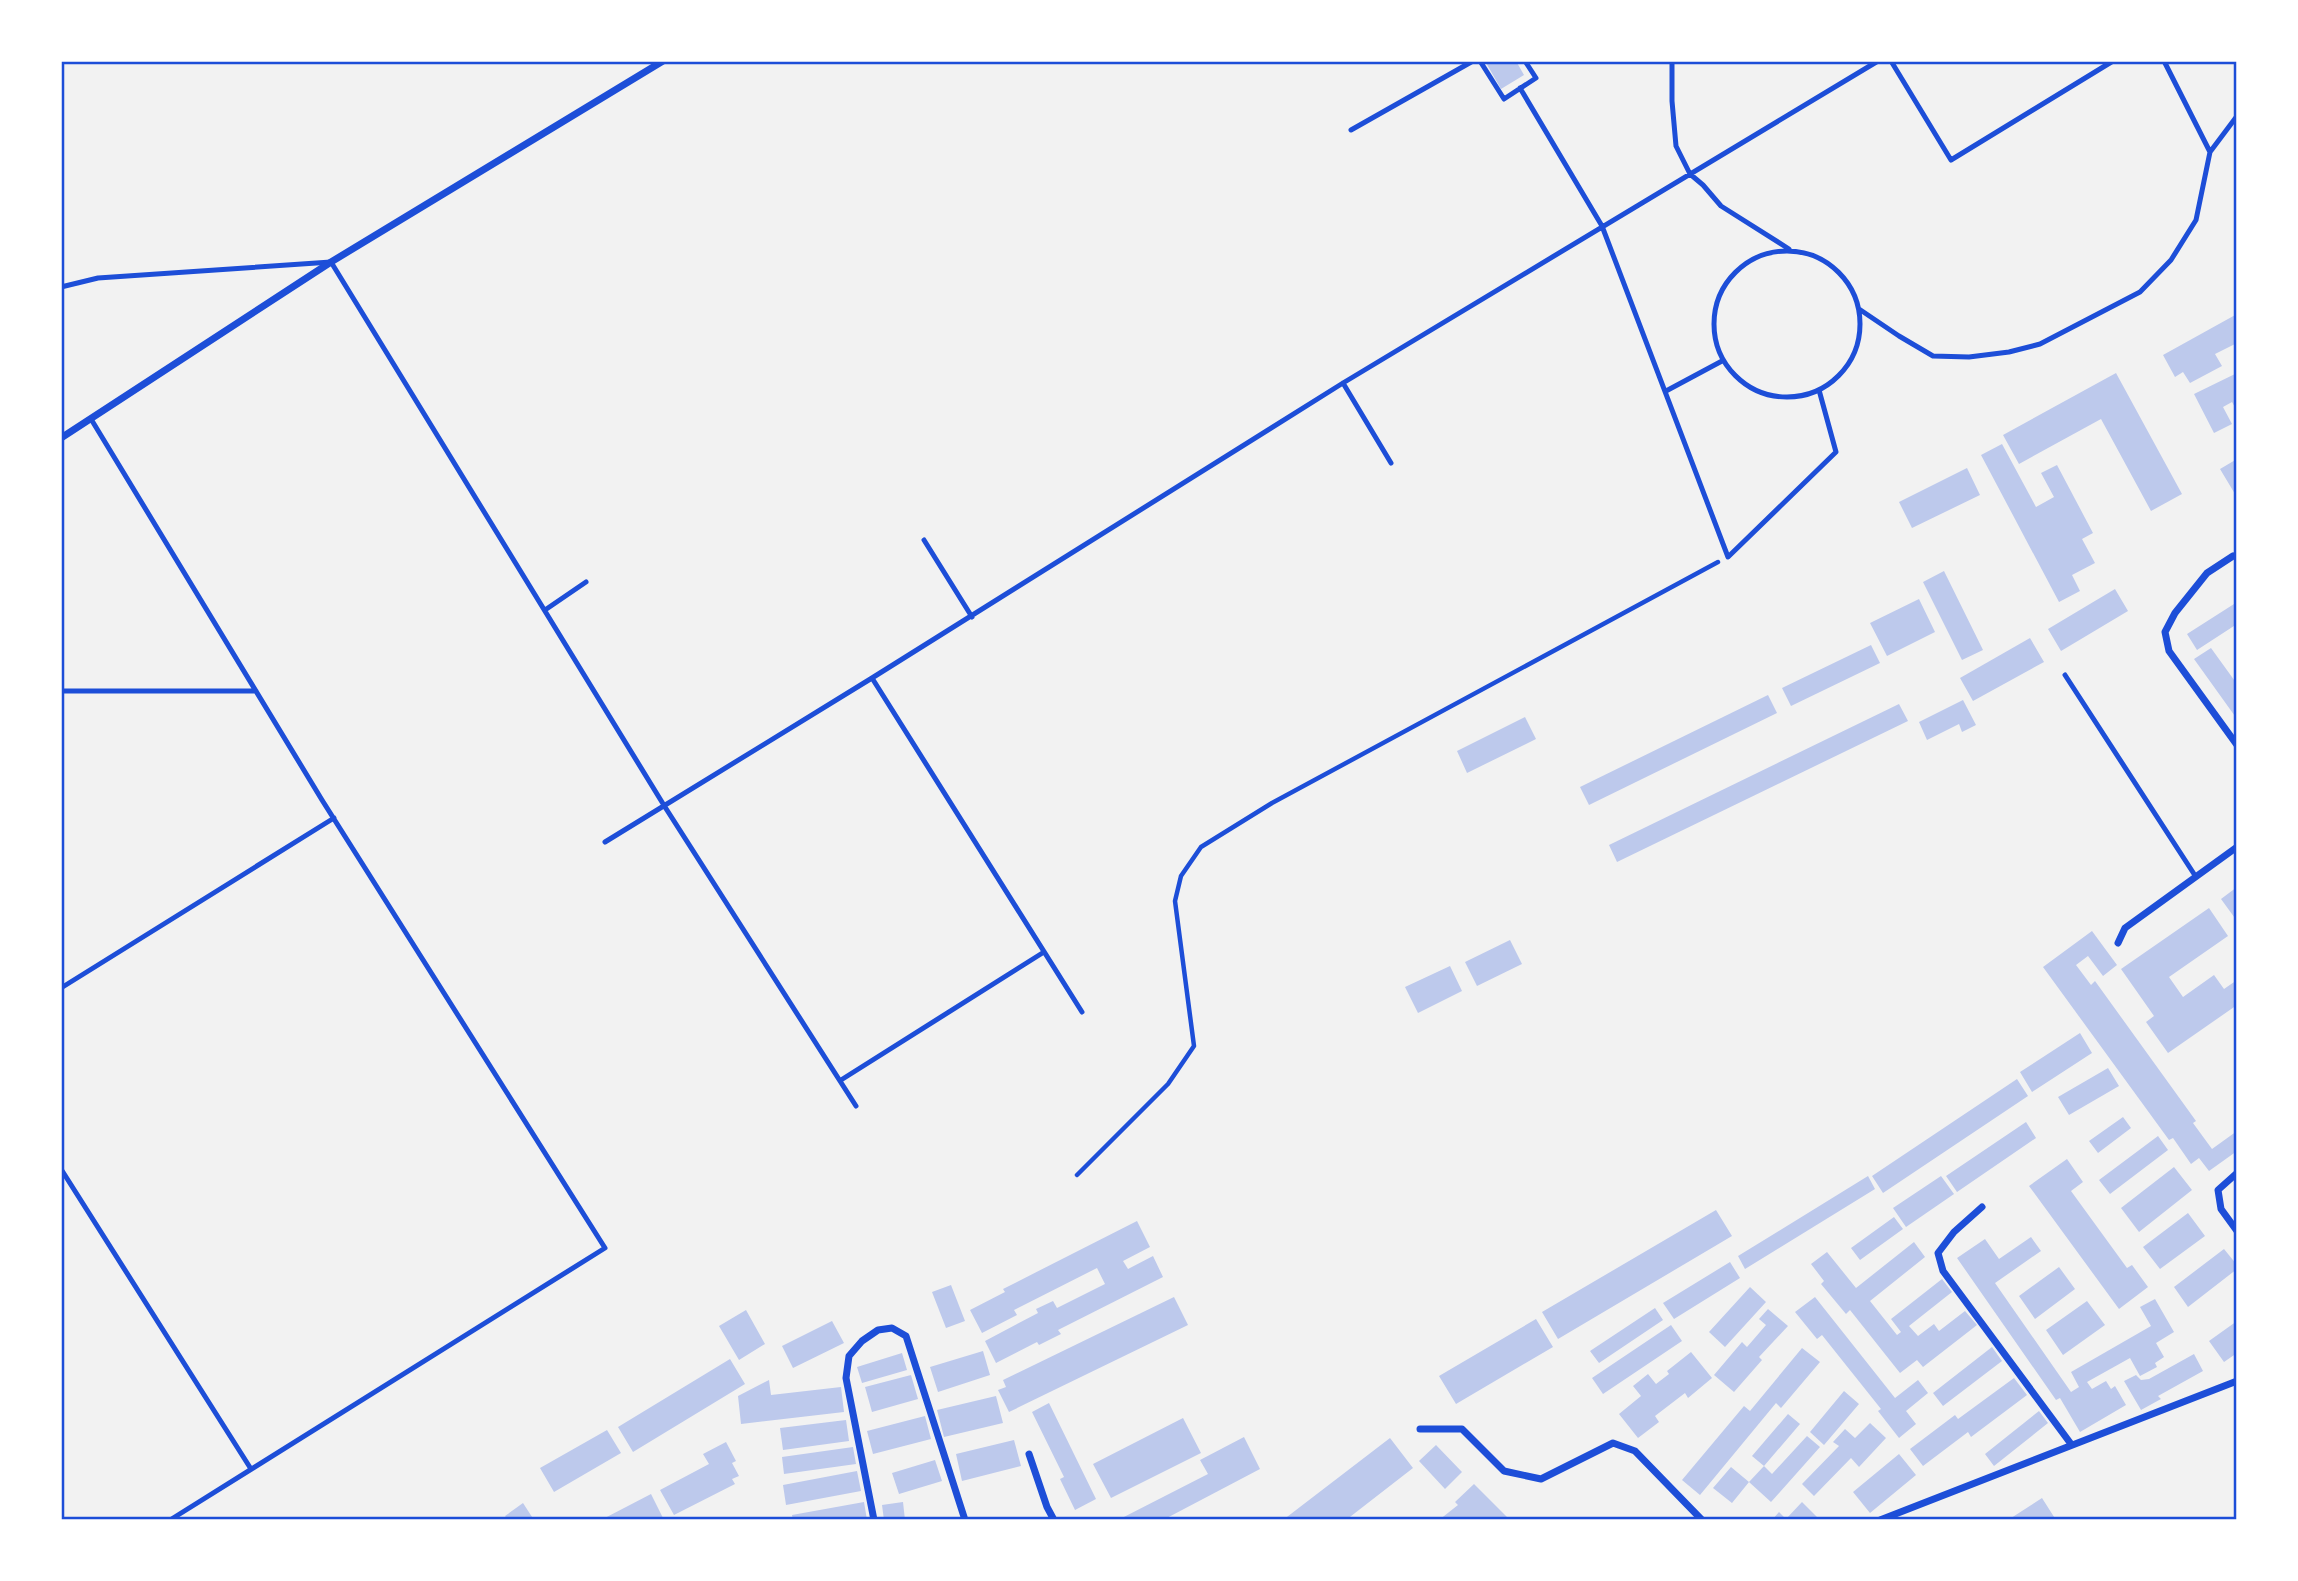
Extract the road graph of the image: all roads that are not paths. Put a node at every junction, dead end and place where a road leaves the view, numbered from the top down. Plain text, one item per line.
1 (663, 61) edge
2 (1473, 61) edge
3 (1479, 61) edge
4 (1525, 61) edge
5 (1672, 61) edge
6 (1878, 61) edge
7 (1891, 61) edge
8 (2113, 61) edge
9 (2164, 61) edge
10 (1520, 88) junction
11 (2237, 116) edge
12 (1350, 130) dead end
13 (2210, 152) junction
14 (1690, 174) junction
15 (1602, 226) junction
16 (1791, 250) junction
17 (331, 262) junction
18 (61, 287) edge
19 (1859, 309) junction
20 (1722, 361) junction
21 (1343, 383) junction
22 (1819, 390) junction
23 (1666, 391) junction
24 (91, 419) junction
25 (61, 438) edge
26 (1391, 463) dead end
27 (924, 540) dead end
28 (2235, 555) edge
29 (586, 582) dead end
30 (545, 610) junction
31 (972, 617) junction
32 (2065, 675) dead end
33 (872, 678) junction
34 (61, 691) edge
35 (256, 691) junction
36 (2237, 745) edge
37 (665, 807) junction
38 (334, 818) junction
39 (605, 842) dead end
40 (2237, 847) edge
41 (2196, 877) junction
42 (2118, 943) dead end
43 (1044, 952) junction
44 (61, 988) edge
45 (1082, 1012) dead end
46 (841, 1080) junction
47 (856, 1106) dead end
48 (61, 1169) edge
49 (2237, 1173) edge
50 (1982, 1207) dead end
51 (2237, 1231) edge
52 (2237, 1381) edge
53 (1420, 1429) dead end
54 (2071, 1444) junction
55 (1029, 1454) dead end
56 (251, 1469) junction
57 (170, 1520) edge
58 (874, 1520) edge
59 (965, 1520) edge
60 (1054, 1520) edge
61 (1702, 1520) edge
62 (1880, 1520) edge

1 - 17 street
2 - 12 lane
3 - 10 lane
4 - 10 lane
5 - 14 lane
6 - 14 lane
7 - 8 lane
9 - 13 lane
10 - 15 lane
11 - 13 lane
13 - 19 lane
14 - 15 lane
14 - 16 lane
15 - 21 lane
15 - 23 lane
16 - 19 lane
16 - 20 lane
17 - 18 lane
17 - 24 street
17 - 30 lane
19 - 22 lane
20 - 22 lane
20 - 23 lane
21 - 26 lane
21 - 31 lane
22 - 23 lane
24 - 25 street
24 - 35 lane
27 - 31 lane
28 - 36 street
29 - 30 lane
30 - 37 lane
31 - 33 lane
32 - 41 lane
33 - 37 lane
33 - 43 lane
34 - 35 lane
35 - 38 lane
37 - 39 lane
37 - 46 lane
38 - 44 lane
38 - 56 lane
40 - 41 street
41 - 42 street
43 - 45 lane
43 - 46 lane
46 - 47 lane
48 - 56 lane
49 - 51 street
50 - 54 street
52 - 54 street
53 - 61 street
54 - 62 street
55 - 60 street
56 - 57 lane
58 - 59 street

